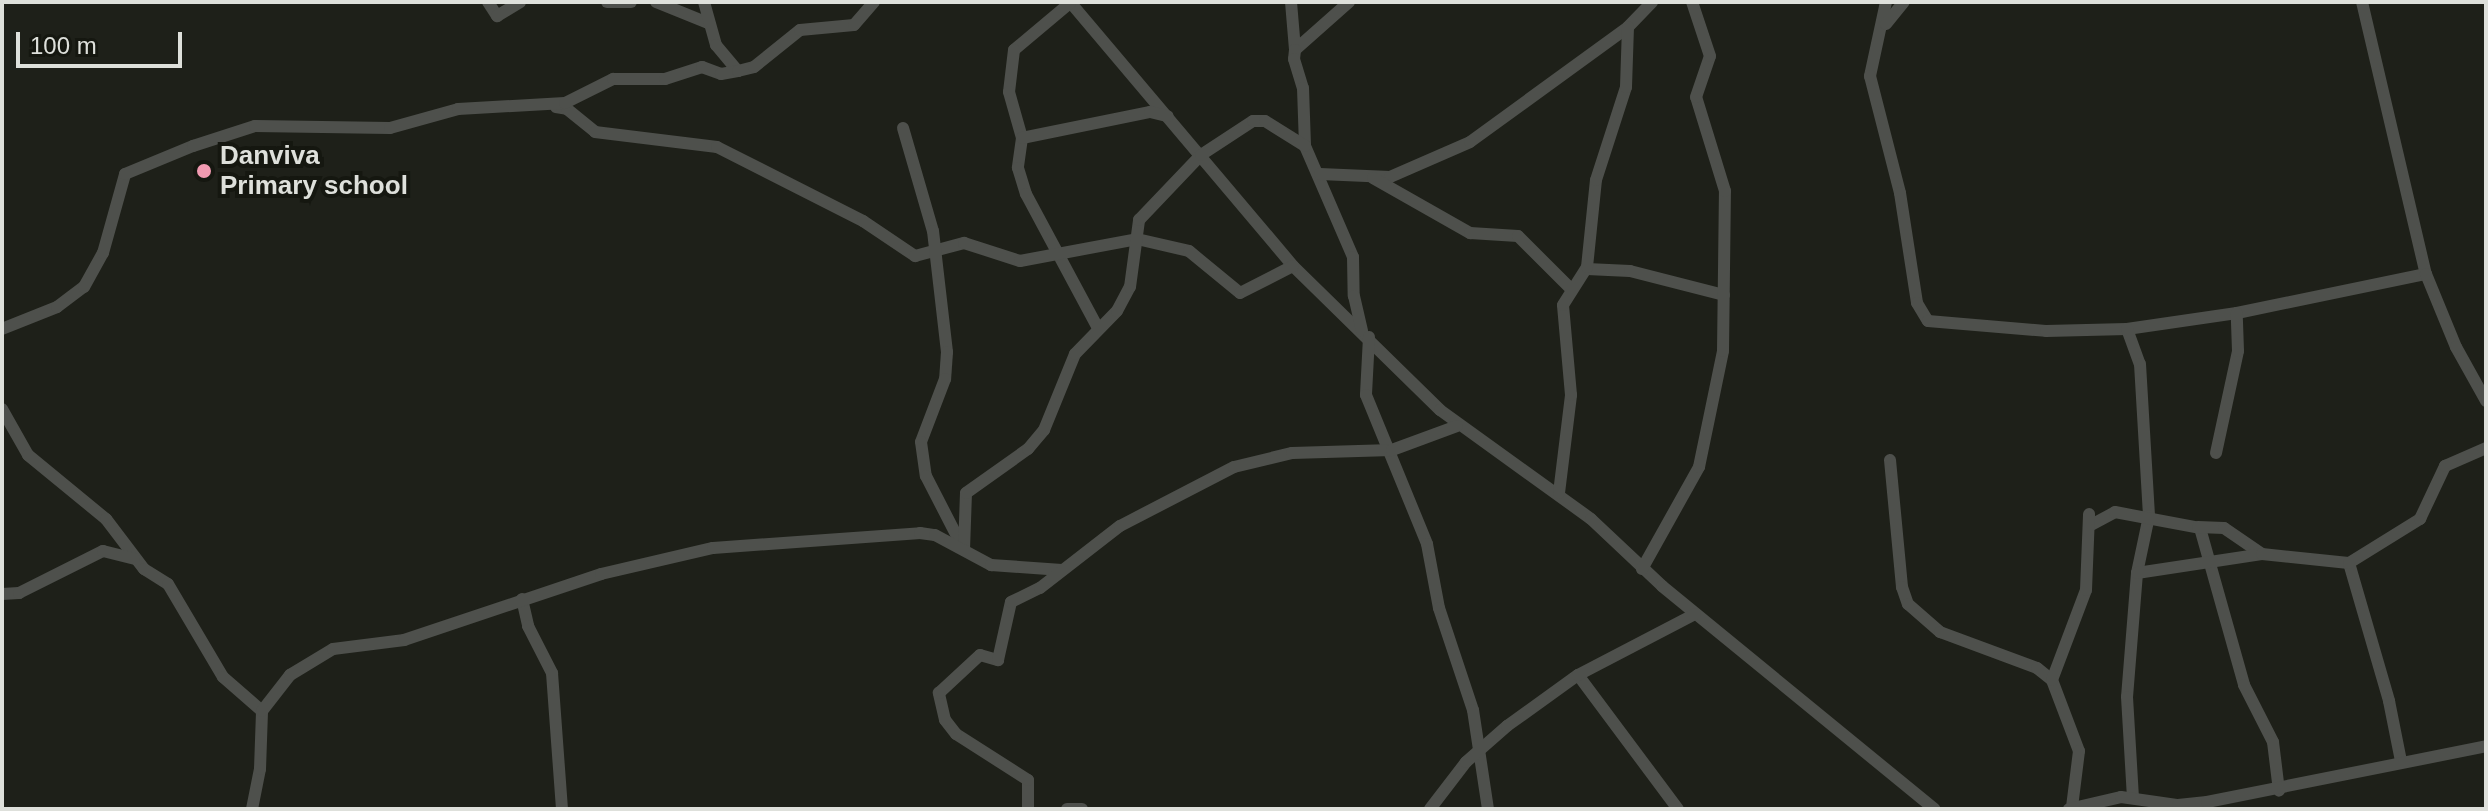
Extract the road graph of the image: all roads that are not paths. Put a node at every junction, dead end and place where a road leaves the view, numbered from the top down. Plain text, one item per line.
1 (488, 2) edge
2 (520, 2) edge
3 (607, 2) edge
4 (631, 2) edge
5 (656, 2) edge
6 (704, 2) edge
7 (874, 2) edge
8 (1070, 2) edge
9 (1291, 2) edge
10 (1349, 2) edge
11 (1652, 2) edge
12 (1692, 2) edge
13 (1886, 2) edge
14 (1904, 2) edge
15 (2362, 2) edge
16 (708, 23) junction
17 (1884, 26) junction
18 (1628, 27) junction
19 (1295, 50) junction
20 (738, 71) junction
21 (550, 105) junction
22 (1168, 116) junction
23 (903, 128) dead end
24 (1022, 138) junction
25 (1305, 146) junction
26 (1201, 155) junction
27 (1320, 174) junction
28 (1373, 178) junction
29 (1137, 239) junction
30 (936, 250) junction
31 (1059, 254) junction
32 (1293, 266) junction
33 (1587, 269) junction
34 (2426, 274) junction
35 (1570, 288) junction
36 (1724, 295) junction
37 (2237, 313) junction
38 (1098, 328) junction
39 (2, 329) edge
40 (2127, 329) junction
41 (1366, 334) junction
42 (2486, 401) edge
43 (2, 409) edge
44 (1457, 426) junction
45 (2486, 448) edge
46 (1392, 450) junction
47 (2216, 453) dead end
48 (1890, 460) dead end
49 (1559, 493) junction
50 (2149, 516) junction
51 (2198, 527) junction
52 (964, 550) junction
53 (2262, 554) junction
54 (136, 560) junction
55 (2210, 563) junction
56 (2349, 563) junction
57 (1642, 569) junction
58 (1062, 570) junction
59 (2137, 573) junction
60 (2, 594) edge
61 (522, 599) junction
62 (1695, 614) junction
63 (1578, 675) junction
64 (2052, 680) junction
65 (262, 711) junction
66 (2486, 746) edge
67 (1478, 750) junction
68 (2401, 761) junction
69 (2279, 791) junction
70 (2133, 797) junction
71 (2070, 808) edge
72 (252, 809) edge
73 (562, 809) edge
74 (1028, 809) edge
75 (1067, 809) edge
76 (1082, 809) edge
77 (1430, 809) edge
78 (1488, 809) edge
79 (1678, 809) edge
80 (1934, 809) edge

1 - 2 street
3 - 4 street
5 - 16 street
6 - 16 street
7 - 20 street
8 - 22 street
8 - 24 street
9 - 19 street
10 - 19 street
11 - 18 street
12 - 36 street
13 - 17 street
14 - 17 street
15 - 34 street
16 - 20 street
17 - 40 street
18 - 28 street
18 - 33 street
19 - 25 street
20 - 21 street
21 - 30 street
21 - 39 street
22 - 24 street
22 - 26 street
23 - 30 street
24 - 31 street
25 - 26 street
25 - 27 street
26 - 29 street
26 - 32 street
27 - 28 street
27 - 41 street
28 - 35 street
29 - 31 street
29 - 32 street
29 - 38 street
30 - 31 street
30 - 52 street
31 - 38 street
32 - 41 street
33 - 35 street
33 - 36 street
34 - 37 street
34 - 42 street
35 - 49 street
36 - 57 street
37 - 40 street
37 - 47 street
38 - 52 street
40 - 50 street
41 - 44 street
41 - 46 street
43 - 54 street
44 - 46 street
44 - 49 street
45 - 56 street
46 - 58 street
46 - 67 street
48 - 64 street
49 - 57 street
50 - 51 street
50 - 59 street
50 - 64 street
51 - 53 street
51 - 55 street
52 - 58 street
52 - 61 street
53 - 55 street
53 - 56 street
54 - 60 street
54 - 65 street
55 - 59 street
55 - 69 street
56 - 68 street
57 - 62 street
58 - 74 street
59 - 70 street
61 - 65 street
61 - 73 street
62 - 63 street
62 - 80 street
63 - 67 street
63 - 79 street
64 - 71 street
65 - 72 street
66 - 68 street
67 - 77 street
67 - 78 street
68 - 69 street
69 - 70 street
70 - 71 street
75 - 76 street

